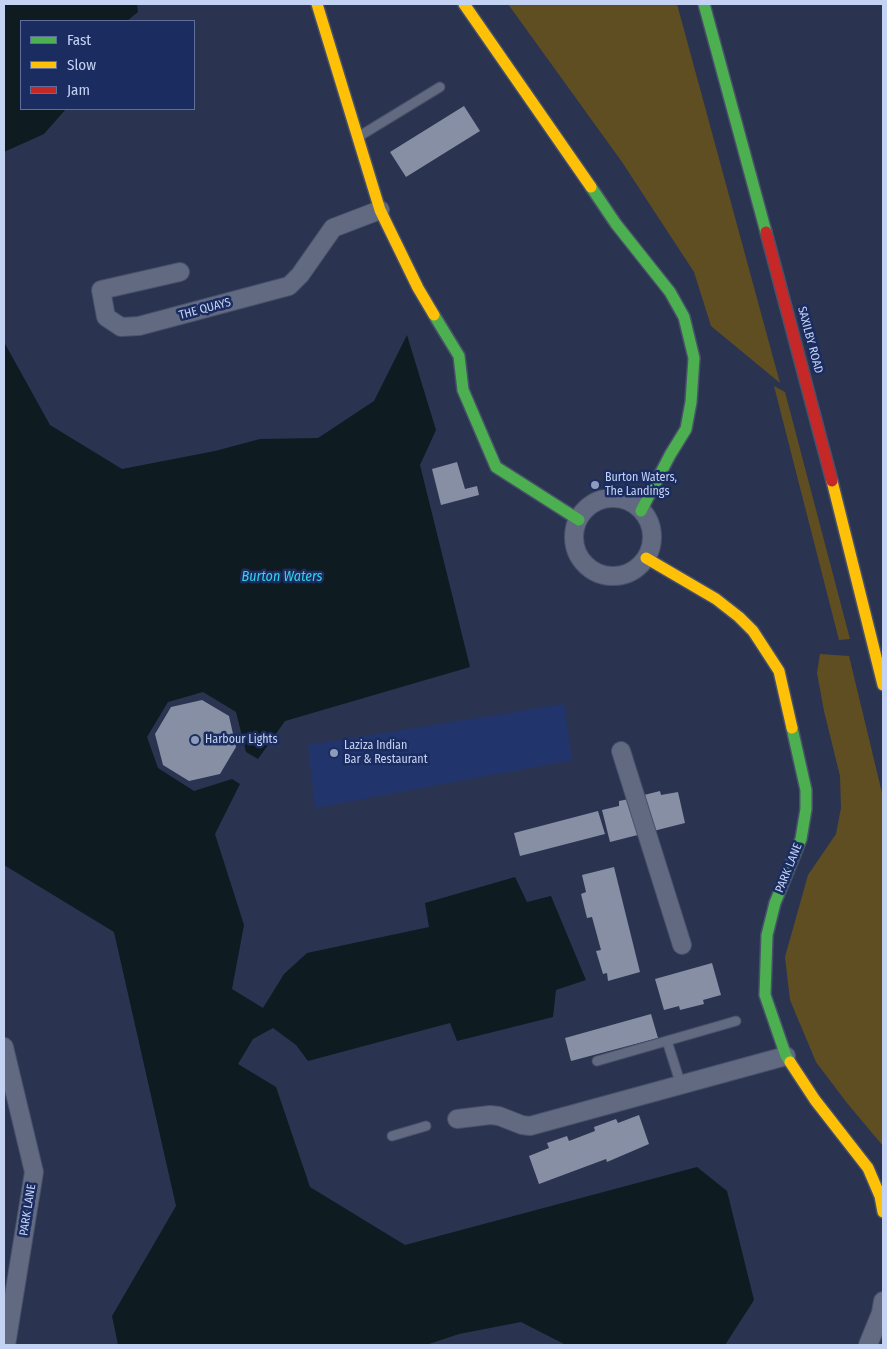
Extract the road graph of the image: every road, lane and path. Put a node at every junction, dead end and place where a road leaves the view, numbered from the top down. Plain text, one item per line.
1 (317, 4) edge
2 (464, 4) edge
3 (704, 4) edge
4 (440, 87) dead end
5 (358, 137) junction
6 (380, 210) junction
7 (180, 272) dead end
8 (641, 511) junction
9 (579, 520) junction
10 (646, 558) junction
11 (883, 685) edge
12 (621, 751) dead end
13 (682, 945) dead end
14 (736, 1021) dead end
15 (667, 1041) junction
16 (4, 1046) edge
17 (786, 1056) junction
18 (597, 1062) dead end
19 (681, 1085) junction
20 (452, 1120) dead end
21 (426, 1126) dead end
22 (392, 1136) dead end
23 (883, 1212) edge
24 (883, 1301) edge
25 (6, 1345) edge
26 (868, 1345) edge

1 - 5 main road
2 - 8 main road
3 - 11 main road, SAXILBY ROAD
4 - 5 lane
5 - 6 main road
6 - 7 street, THE QUAYS
6 - 9 main road
8 - 9 street
8 - 10 street
9 - 10 street
10 - 17 main road, PARK LANE
12 - 13 street
14 - 15 lane
15 - 18 lane
15 - 19 lane
16 - 25 street, PARK LANE
17 - 19 street
17 - 23 main road, PARK LANE
19 - 20 street
21 - 22 lane
24 - 26 street

